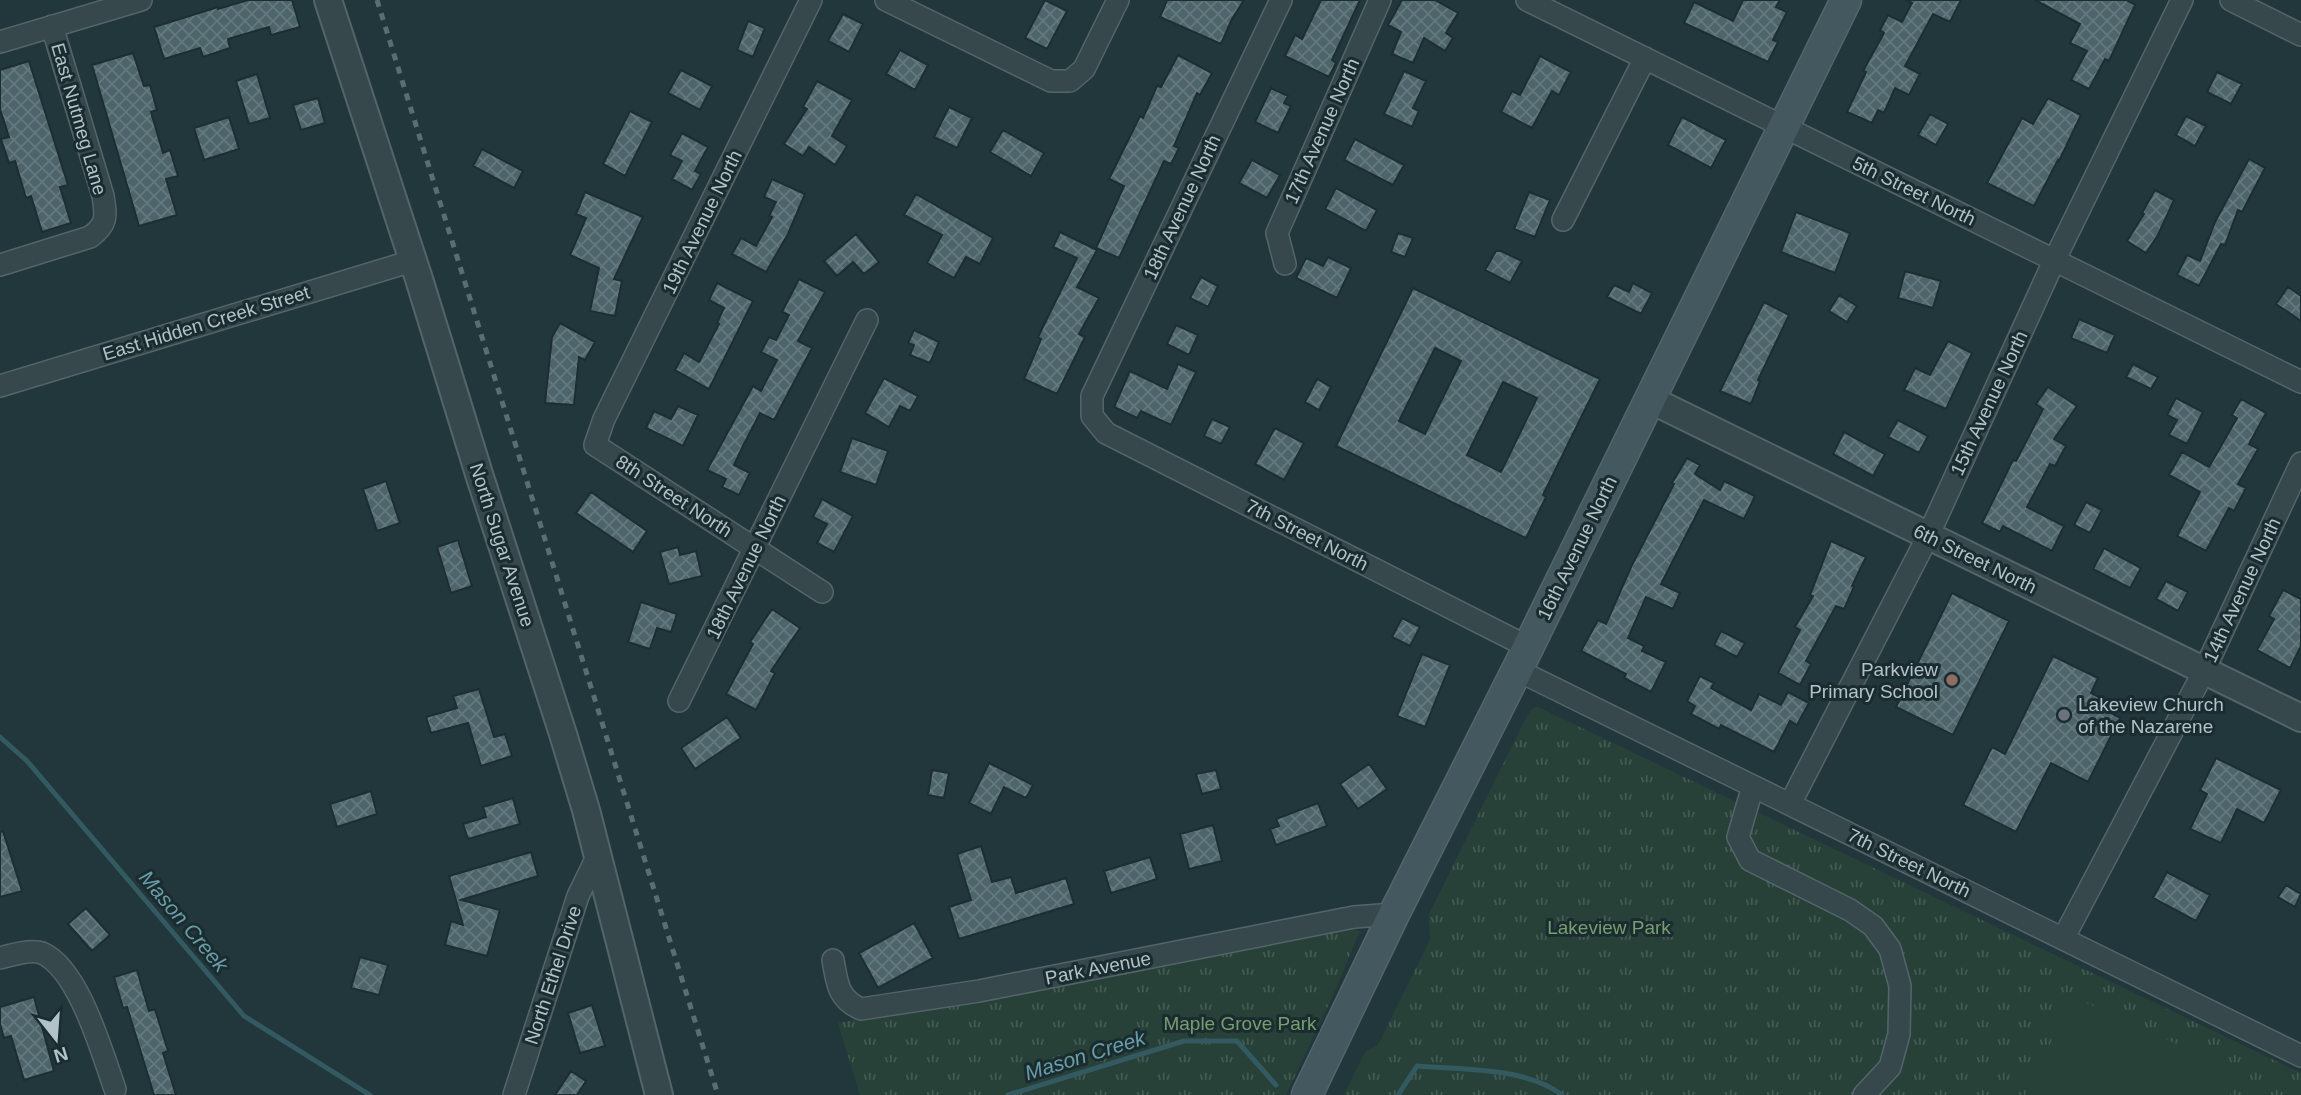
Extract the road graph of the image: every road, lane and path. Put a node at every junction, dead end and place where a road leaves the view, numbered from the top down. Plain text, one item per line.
1 (141, 0) edge
2 (328, 0) edge
3 (811, 0) edge
4 (886, 0) edge
5 (1118, 0) edge
6 (1281, 0) edge
7 (1380, 0) edge
8 (1527, 0) edge
9 (1846, 0) edge
10 (2182, 0) edge
11 (2231, 0) edge
12 (52, 26) junction
13 (2301, 35) edge
14 (0, 41) edge
15 (1645, 58) junction
16 (1783, 127) junction
17 (1563, 220) dead end
18 (412, 261) junction
19 (2054, 261) junction
20 (1285, 264) dead end
21 (0, 265) edge
22 (867, 320) dead end
23 (2301, 382) edge
24 (0, 386) edge
25 (1649, 399) junction
26 (1093, 416) joint
27 (595, 445) joint
28 (2301, 463) edge
29 (1928, 536) junction
30 (755, 548) junction
31 (822, 592) dead end
32 (1523, 659) junction
33 (2204, 671) junction
34 (679, 701) dead end
35 (2301, 718) edge
36 (1752, 786) junction
37 (1790, 804) junction
38 (597, 857) junction
39 (1394, 914) junction
40 (2063, 939) junction
41 (0, 958) edge
42 (833, 960) dead end
43 (2301, 1056) edge
44 (115, 1089) dead end
45 (514, 1095) edge
46 (659, 1095) edge
47 (1307, 1095) edge
48 (1864, 1095) edge

1 - 12 street
2 - 18 street, North Sugar Avenue
3 - 27 street, 19th Avenue North
4 - 5 street
6 - 26 street, 18th Avenue North
7 - 20 street, 17th Avenue North
8 - 15 street, 5th Street North
9 - 16 main road, 16th Avenue North
10 - 19 street, 15th Avenue North
11 - 13 street
12 - 14 street
12 - 21 street, East Nutmeg Lane
15 - 16 street, 5th Street North
15 - 17 street
16 - 19 street, 5th Street North
16 - 25 main road, 16th Avenue North
18 - 24 street, East Hidden Creek Street
18 - 38 street, North Sugar Avenue
19 - 23 street, 5th Street North
19 - 29 street, 15th Avenue North
22 - 30 street, 18th Avenue North
25 - 29 street, 6th Street North
25 - 32 main road, 16th Avenue North
26 - 32 street, 7th Street North
27 - 30 street, 8th Street North
28 - 33 street, 14th Avenue North
29 - 33 street, 6th Street North
29 - 37 street, 15th Avenue North
30 - 31 street, 8th Street North
30 - 34 street, 18th Avenue North
32 - 36 street, 7th Street North
32 - 39 main road, 16th Avenue North
33 - 35 street, 6th Street North
33 - 40 street, 14th Avenue North
36 - 37 street, 7th Street North
36 - 48 street
37 - 40 street, 7th Street North
38 - 45 street, North Ethel Drive
38 - 46 street, North Sugar Avenue
39 - 42 street, Park Avenue
39 - 47 main road, 16th Avenue North
40 - 43 street, 7th Street North
41 - 44 street

